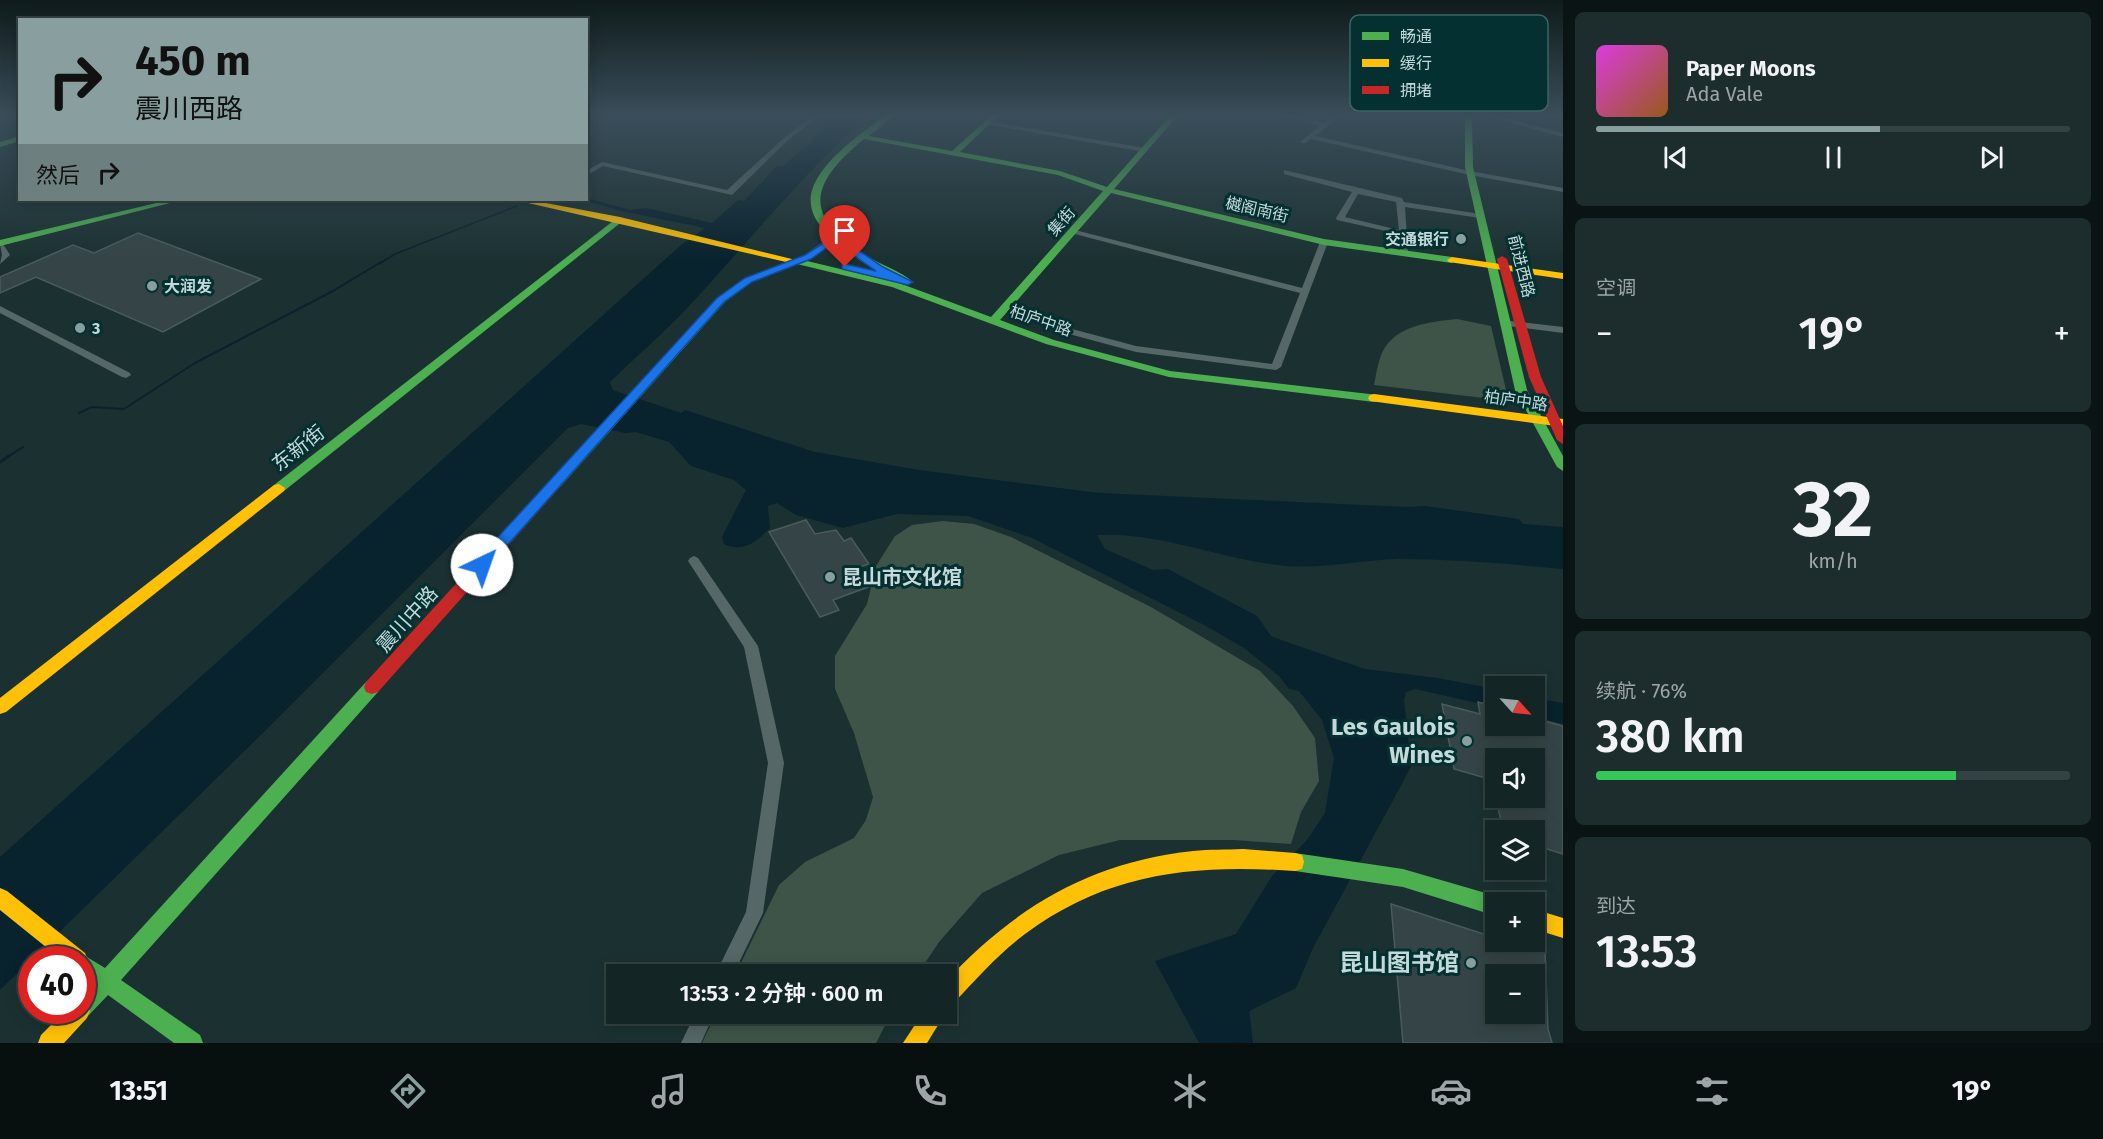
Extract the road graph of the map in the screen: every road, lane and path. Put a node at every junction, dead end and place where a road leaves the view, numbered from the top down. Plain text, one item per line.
1 (762, 164) edge
2 (836, 164) edge
3 (1008, 164) edge
4 (1133, 164) edge
5 (1426, 164) edge
6 (1475, 164) edge
7 (1476, 164) edge
8 (1287, 172) dead end
9 (588, 173) edge
10 (1476, 174) junction
11 (1109, 190) junction
12 (1356, 190) junction
13 (1563, 190) edge
14 (150, 201) edge
15 (174, 201) edge
16 (524, 201) edge
17 (549, 201) edge
18 (1401, 204) junction
19 (1480, 216) junction
20 (620, 220) junction
21 (675, 230) junction
22 (1074, 231) junction
23 (1403, 233) junction
24 (0, 237) edge
25 (836, 238) junction
26 (1324, 242) junction
27 (0, 245) edge
28 (1404, 253) junction
29 (803, 260) junction
30 (0, 261) edge
31 (1490, 265) junction
32 (1504, 267) junction
33 (1563, 276) edge
34 (908, 282) junction
35 (1305, 292) junction
36 (0, 309) edge
37 (997, 318) junction
38 (1504, 323) junction
39 (1520, 325) junction
40 (1563, 330) edge
41 (1072, 332) dead end
42 (126, 375) dead end
43 (1533, 413) junction
44 (1557, 416) edge
45 (1563, 440) edge
46 (1563, 467) edge
47 (694, 561) dead end
48 (0, 707) edge
49 (0, 898) edge
50 (1485, 903) edge
51 (1545, 922) edge
52 (1563, 928) edge
53 (61, 946) edge
54 (729, 964) edge
55 (96, 975) edge
56 (107, 983) junction
57 (957, 984) edge
58 (96, 994) edge
59 (67, 1024) edge
60 (700, 1024) edge
61 (927, 1024) edge
62 (49, 1043) edge
63 (192, 1043) edge
64 (691, 1043) edge
65 (914, 1043) edge

1 - 9 street
2 - 25 street
3 - 11 street, 樾阁南街
4 - 11 street, 集街
5 - 10 street
6 - 10 street, 前进西路
7 - 10 street, 前进西路
8 - 12 street
10 - 13 street
10 - 19 street, 前进西路
10 - 32 street, 前进西路
11 - 22 street, 集街
11 - 26 street, 樾阁南街
12 - 18 street
12 - 23 street
14 - 24 street
15 - 27 street
16 - 20 street, 柏庐中路
17 - 21 street, 柏庐中路
18 - 19 street
18 - 23 street
19 - 31 street, 前进西路
20 - 21 street, 柏庐中路
20 - 48 street, 东新街
21 - 29 street, 柏庐中路
22 - 35 street
22 - 37 street, 集街
23 - 28 street
25 - 29 street, 震川中路
25 - 34 street
26 - 28 street, 樾阁南街
26 - 35 street
27 - 30 street
28 - 31 street, 樾阁南街
29 - 34 street, 柏庐中路
29 - 37 street, 柏庐中路
29 - 56 street, 震川中路
31 - 32 street, 樾阁南街
31 - 38 street, 前进西路
32 - 33 street, 樾阁南街
32 - 39 street, 前进西路
34 - 37 street, 柏庐中路
35 - 41 street
36 - 42 street
37 - 43 street, 柏庐中路
38 - 39 street
38 - 43 street, 前进西路
39 - 40 street
39 - 44 street, 前进西路
43 - 44 street, 柏庐中路
43 - 46 street, 前进西路
44 - 45 street, 前进西路
47 - 54 street
49 - 53 street
50 - 57 street
51 - 52 street
55 - 56 street
56 - 58 street, 震川中路
56 - 63 street
59 - 62 street, 震川中路
60 - 64 street
61 - 65 street

